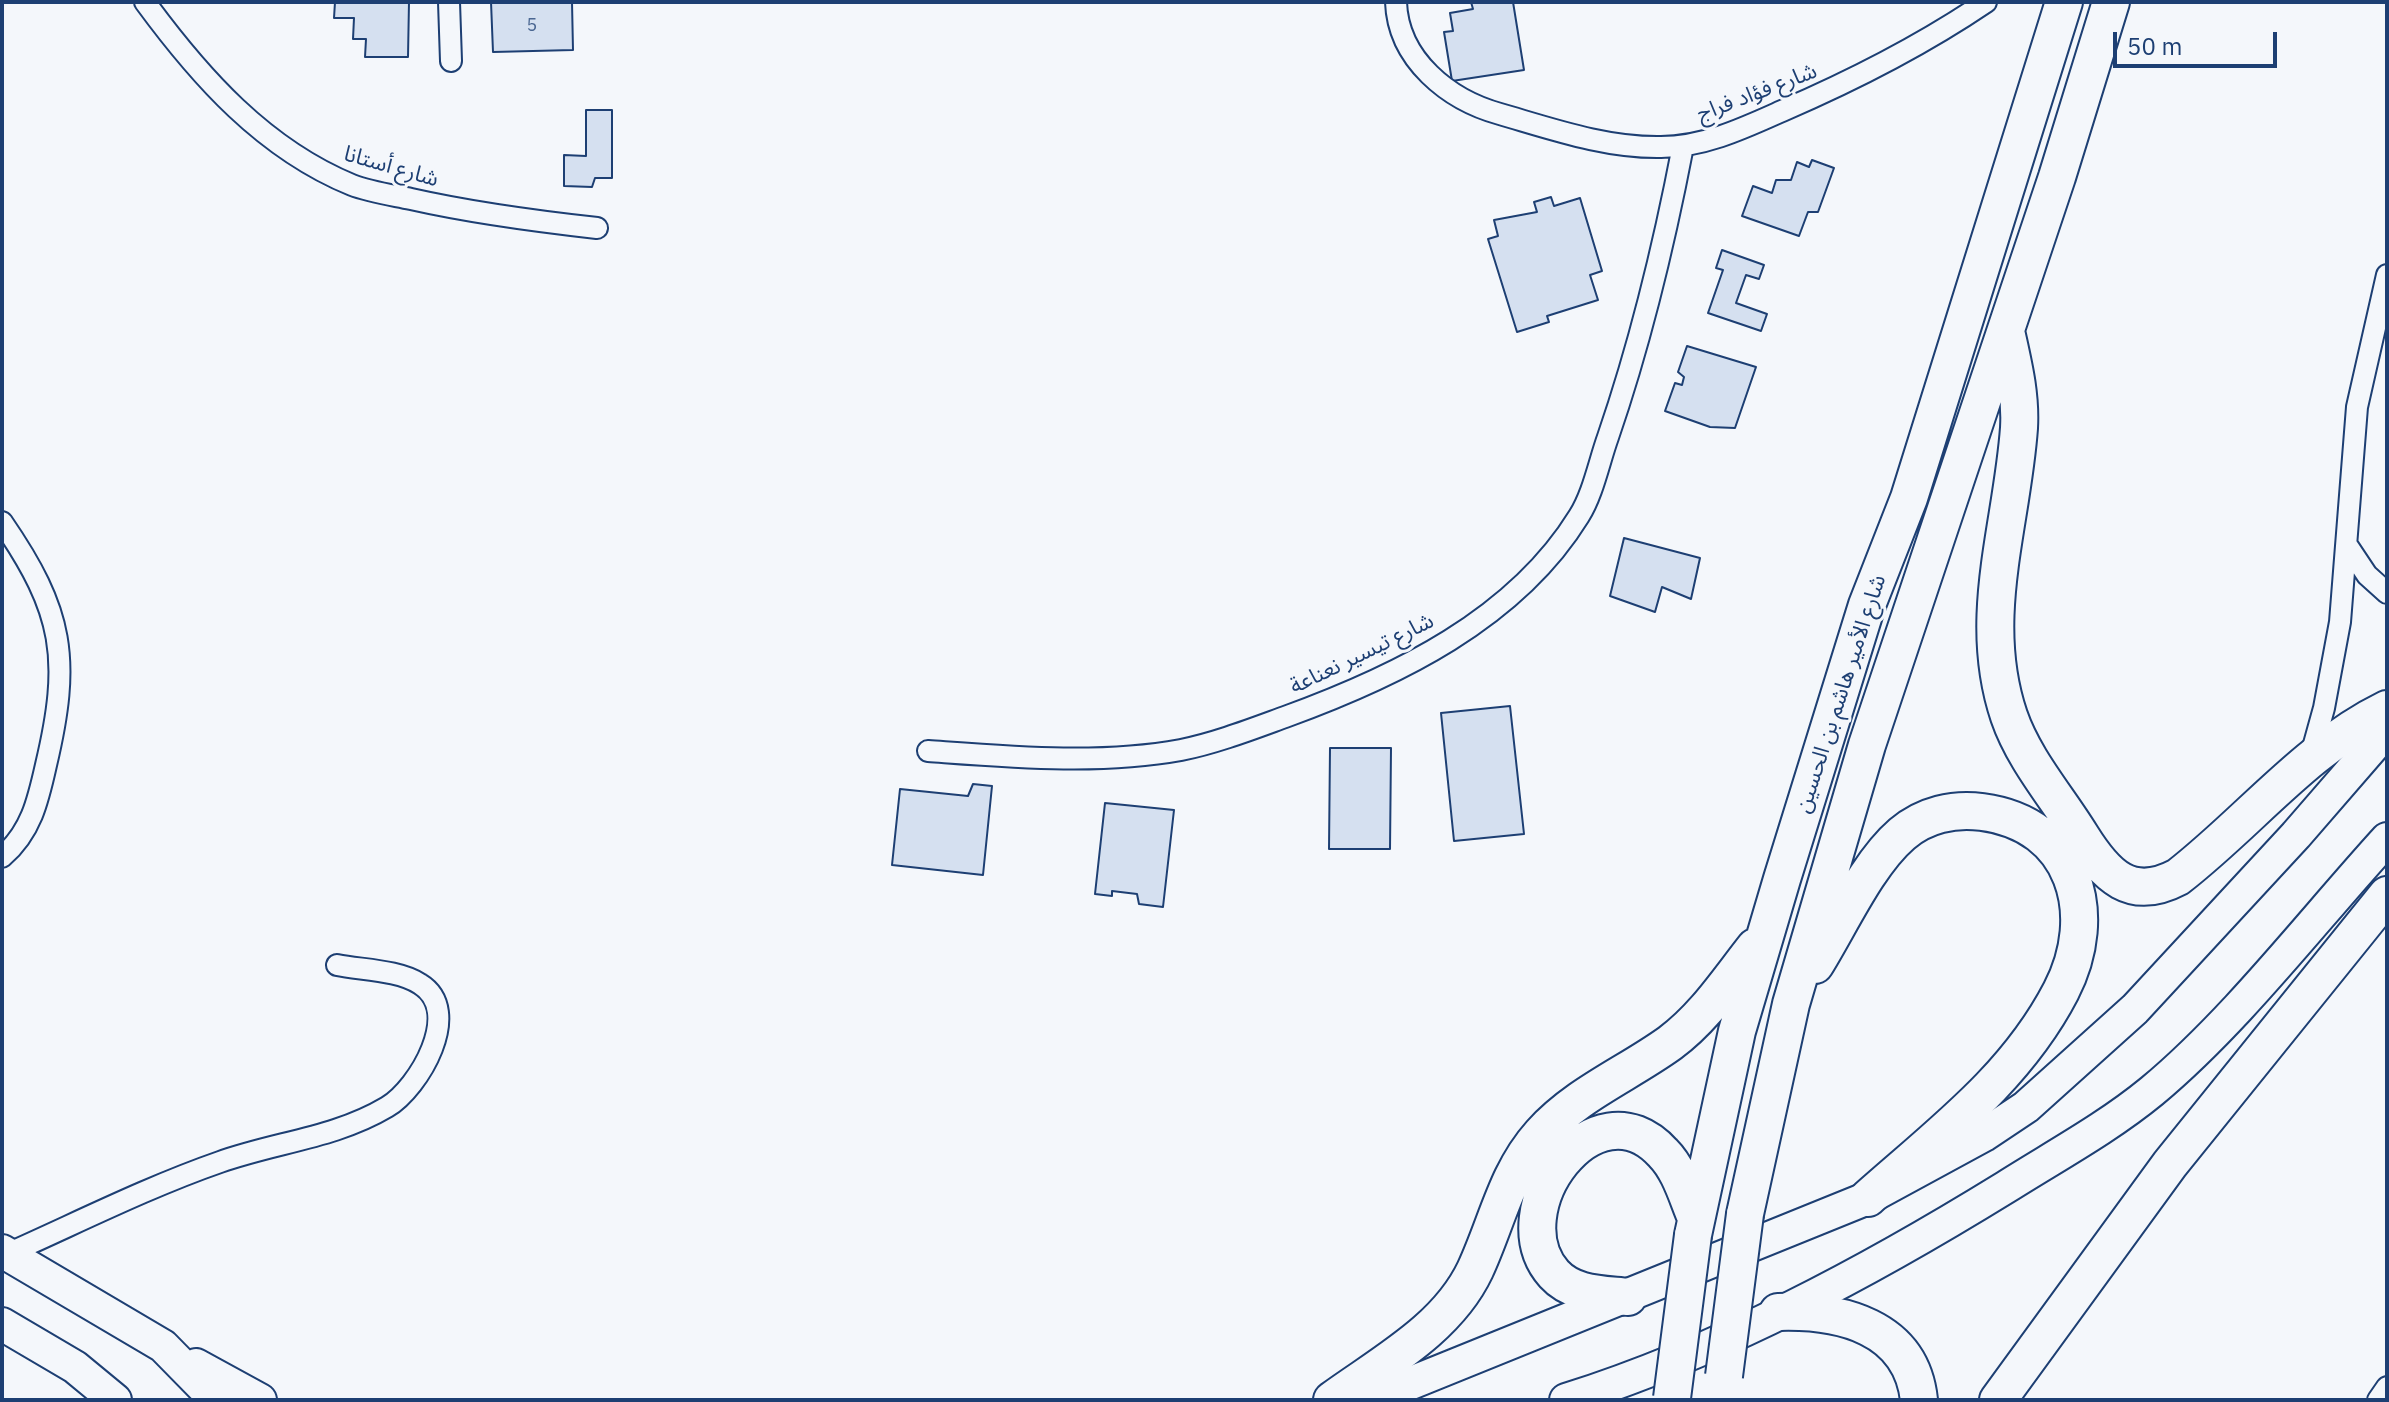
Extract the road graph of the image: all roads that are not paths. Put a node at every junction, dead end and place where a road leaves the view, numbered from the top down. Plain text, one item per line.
1 (145, 2) edge
2 (449, 2) edge
3 (1396, 2) edge
4 (1986, 2) edge
5 (2111, 2) edge
6 (2059, 9) edge
7 (451, 61) dead end
8 (1683, 146) junction
9 (597, 228) dead end
10 (2387, 275) edge
11 (2006, 331) junction
12 (2, 522) edge
13 (2347, 545) junction
14 (2387, 593) edge
15 (2387, 709) edge
16 (2387, 730) edge
17 (928, 751) dead end
18 (2309, 759) junction
19 (2387, 839) edge
20 (2, 857) edge
21 (2387, 895) edge
22 (1766, 933) junction
23 (337, 965) dead end
24 (1791, 1004) junction
25 (1868, 1198) junction
26 (1695, 1226) junction
27 (4, 1252) edge
28 (1628, 1297) junction
29 (1778, 1312) junction
30 (2, 1324) edge
31 (163, 1346) junction
32 (2387, 1387) edge
33 (1724, 1388) edge
34 (1672, 1399) edge
35 (115, 1400) edge
36 (216, 1400) edge
37 (260, 1400) edge
38 (1332, 1400) edge
39 (1369, 1400) edge
40 (1566, 1400) edge
41 (1919, 1400) edge
42 (1998, 1400) edge
43 (2378, 1400) edge

1 - 9 street, شارع أستانا
2 - 7 street
3 - 8 street, شارع فؤاد فراج
4 - 8 street, شارع فؤاد فراج
5 - 11 highway, شارع الأمير هاشم بن الحسين
6 - 22 highway, شارع الأمير هاشم بن الحسين
8 - 17 street, شارع تيسير نعناعة
10 - 13 street
11 - 18 highway
11 - 24 highway, شارع الأمير هاشم بن الحسين
12 - 20 street
13 - 14 street
13 - 18 street
15 - 18 highway
16 - 25 main road
19 - 29 main road
21 - 42 highway
22 - 26 highway, شارع الأمير هاشم بن الحسين
22 - 38 highway
23 - 27 street
24 - 25 highway
24 - 33 highway, شارع الأمير هاشم بن الحسين, bridge
25 - 28 main road
26 - 28 highway
26 - 34 highway, شارع الأمير هاشم بن الحسين, bridge
27 - 31 main road
28 - 39 main road
29 - 40 main road
29 - 41 highway
30 - 35 main road
31 - 36 main road
31 - 37 main road
32 - 43 street

